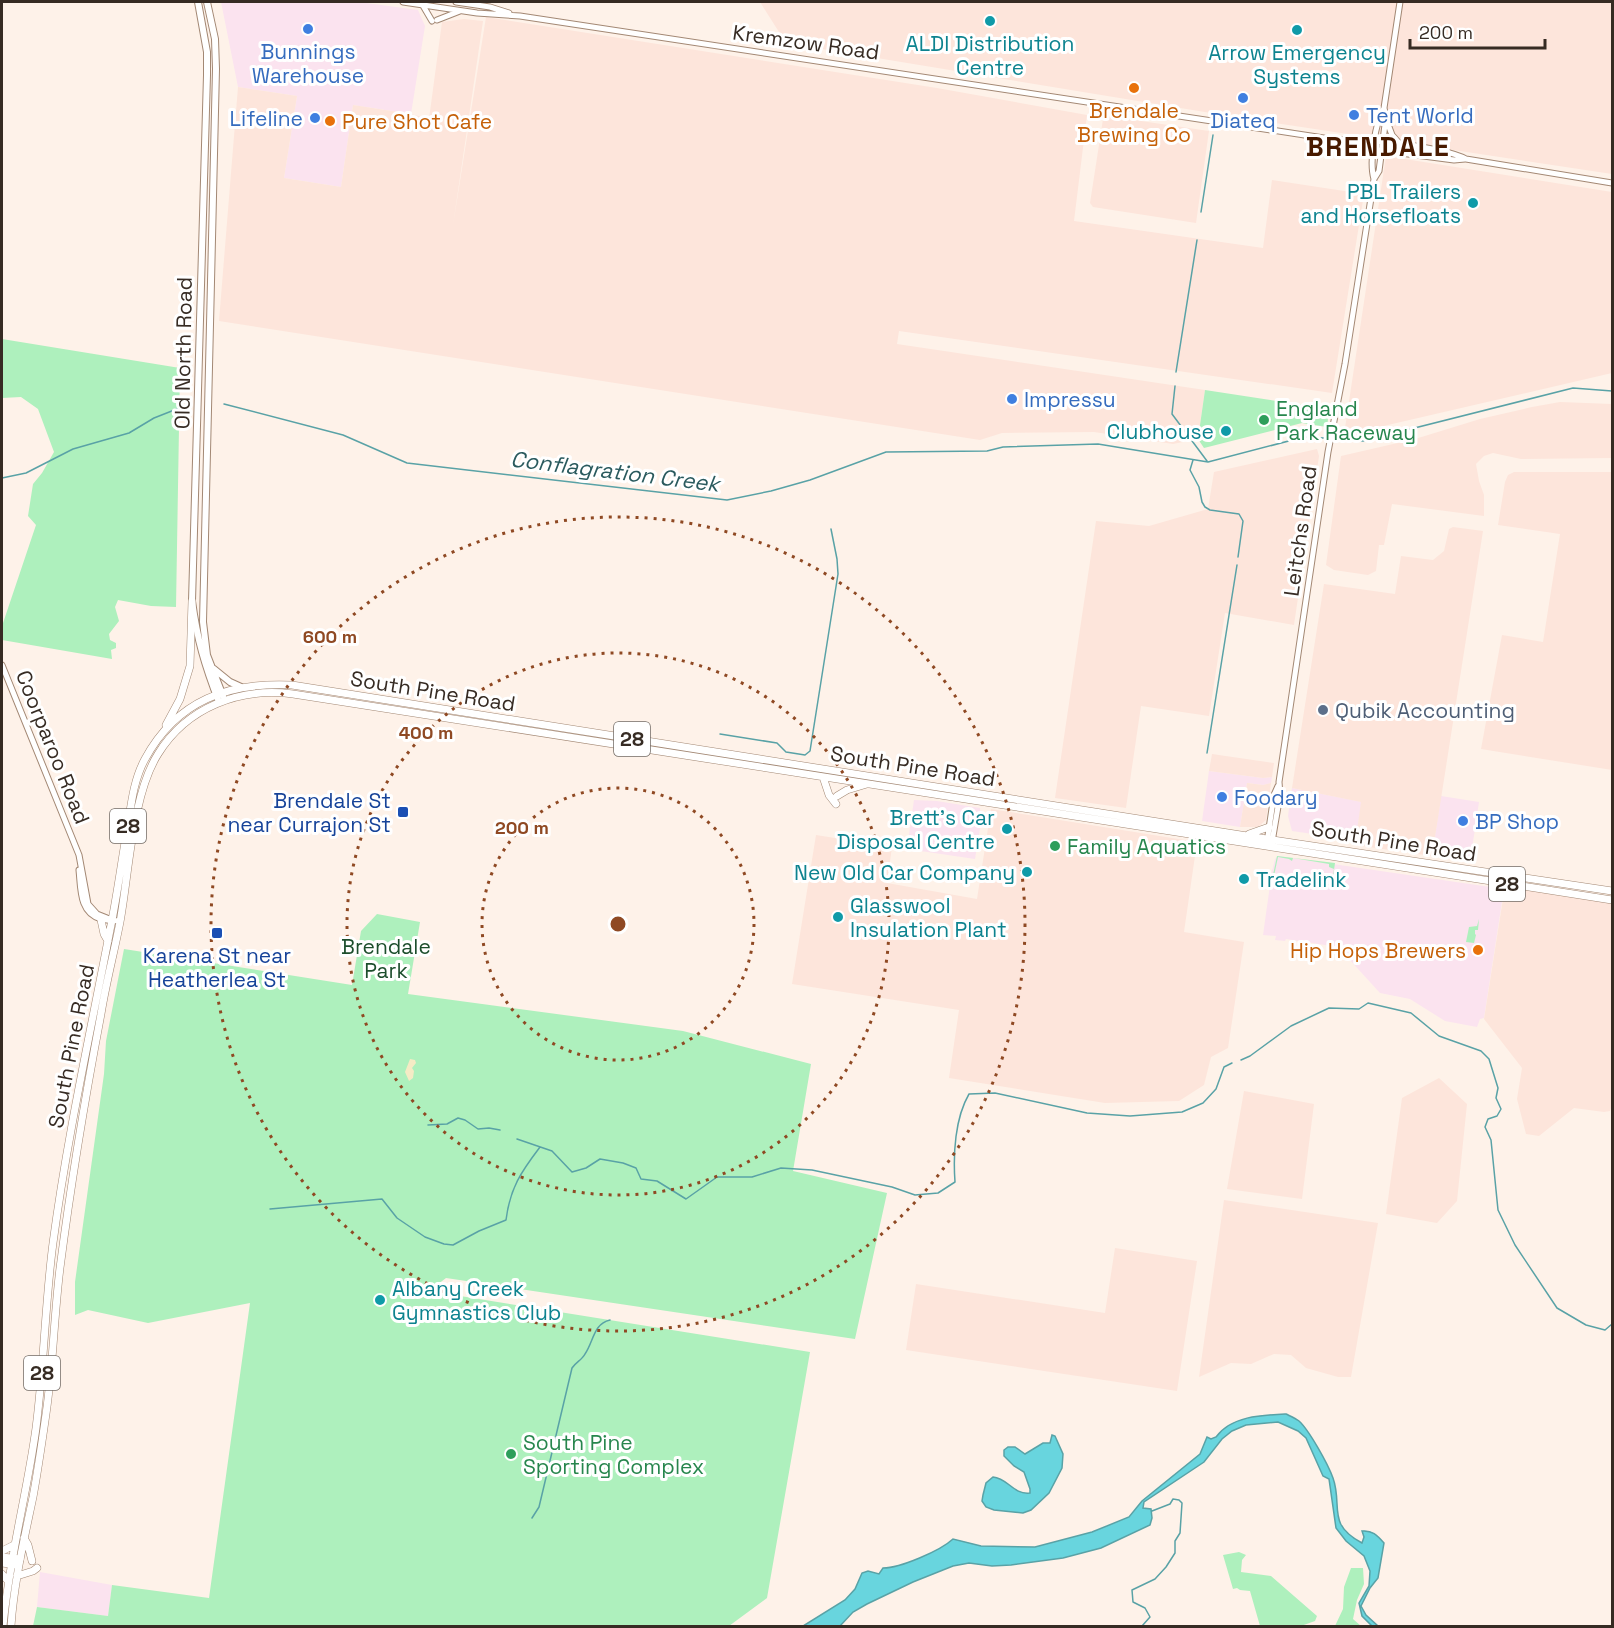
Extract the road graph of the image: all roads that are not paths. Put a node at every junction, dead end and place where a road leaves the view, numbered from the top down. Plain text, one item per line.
1 (207, 2) edge
2 (403, 2) edge
3 (456, 2) edge
4 (1400, 2) edge
5 (197, 3) edge
6 (422, 4) junction
7 (462, 10) junction
8 (520, 16) junction
9 (1384, 108) junction
10 (1386, 117) junction
11 (1337, 140) junction
12 (1375, 142) junction
13 (1382, 143) junction
14 (1402, 145) junction
15 (1374, 149) junction
16 (1382, 150) junction
17 (1466, 159) junction
18 (1374, 179) junction
19 (1612, 183) edge
20 (192, 601) junction
21 (2, 665) edge
22 (211, 666) junction
23 (241, 687) junction
24 (220, 697) junction
25 (159, 738) junction
26 (823, 777) junction
27 (1279, 782) junction
28 (867, 784) junction
29 (1053, 805) junction
30 (1051, 813) junction
31 (1139, 822) junction
32 (1269, 827) junction
33 (1247, 836) junction
34 (74, 842) junction
35 (1270, 843) junction
36 (1612, 891) edge
37 (1612, 900) edge
38 (101, 920) junction
39 (116, 921) junction
40 (108, 941) junction
41 (24, 1538) junction
42 (14, 1545) junction
43 (2, 1551) edge
44 (2, 1557) edge
45 (32, 1561) dead end
46 (15, 1562) junction
47 (2, 1563) edge
48 (37, 1568) dead end
49 (2, 1574) edge
50 (17, 1576) junction
51 (8, 1581) junction
52 (3, 1626) edge
53 (11, 1626) edge

1 - 22 main road, Old North Road
2 - 6 street, Kremzow Road
3 - 8 street, Kremzow Road
4 - 9 street, Leitchs Road
5 - 20 main road, Old North Road
6 - 7 street, Kremzow Road
6 - 7 street
7 - 8 street, Kremzow Road
8 - 11 street, Kremzow Road
9 - 10 street, Leitchs Road
9 - 12 street, Leitchs Road
10 - 13 street, Leitchs Road
10 - 14 street
11 - 12 street, Kremzow Road
11 - 15 street, Kremzow Road
12 - 13 street, Kremzow Road
12 - 15 street, Leitchs Road
13 - 14 street, Kremzow Road
13 - 16 street, Leitchs Road
14 - 17 street, Kremzow Road
15 - 16 street, Kremzow Road
15 - 18 street, Leitchs Road
16 - 17 street, Kremzow Road
16 - 18 street, Leitchs Road
17 - 19 street, Kremzow Road
18 - 27 street, Leitchs Road
20 - 24 main road, Old North Road
20 - 25 main road
21 - 34 street, Coorparoo Road
22 - 23 main road
22 - 24 main road, Old North Road
23 - 24 main road, South Pine Road / 28
23 - 29 main road, South Pine Road / 28
24 - 25 main road, South Pine Road / 28
24 - 26 main road, South Pine Road / 28
24 - 39 main road, South Pine Road / 28
25 - 39 main road, South Pine Road / 28
26 - 28 main road, South Pine Road / 28
26 - 28 main road
27 - 32 street, Leitchs Road
27 - 35 street, Leitchs Road
28 - 30 main road, South Pine Road / 28
29 - 30 main road
29 - 31 main road, South Pine Road / 28
30 - 31 main road, South Pine Road / 28
31 - 33 main road, South Pine Road / 28
31 - 35 main road, South Pine Road / 28
32 - 33 main road
32 - 35 street, Leitchs Road
33 - 35 main road, South Pine Road / 28
34 - 38 street, Coorparoo Road
34 - 39 street, Coorparoo Road
35 - 36 main road, South Pine Road / 28
35 - 37 main road, South Pine Road / 28
38 - 39 street
38 - 40 main road
39 - 40 main road, South Pine Road / 28
39 - 41 main road, South Pine Road / 28
40 - 42 main road, South Pine Road / 28
41 - 45 main road
41 - 46 main road, South Pine Road / 28
42 - 43 main road
42 - 46 main road, South Pine Road / 28
44 - 46 main road
46 - 47 main road
46 - 50 main road, South Pine Road / 28
46 - 51 main road, South Pine Road / 28
48 - 50 main road
49 - 51 main road
50 - 53 main road, South Pine Road / 28
51 - 52 main road, South Pine Road / 28

